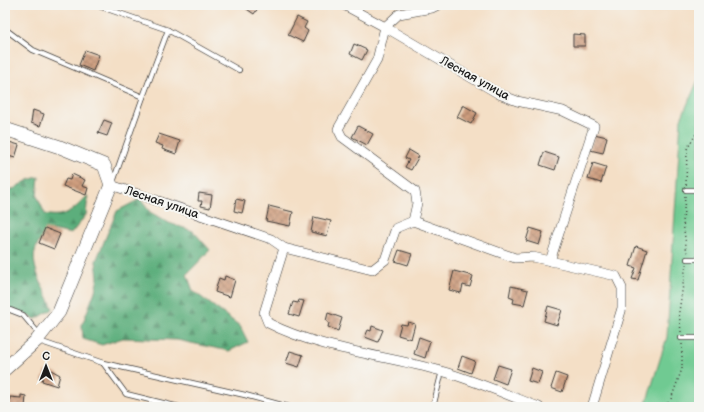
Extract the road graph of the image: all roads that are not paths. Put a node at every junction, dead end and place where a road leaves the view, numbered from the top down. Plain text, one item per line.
1 (96, 5) edge
2 (344, 5) edge
3 (438, 5) edge
4 (385, 27) junction
5 (5, 29) edge
6 (168, 30) junction
7 (239, 70) dead end
8 (143, 97) junction
9 (5, 129) edge
10 (111, 185) junction
11 (686, 190) road end
12 (699, 190) edge
13 (413, 221) junction
14 (284, 248) junction
15 (687, 258) road end
16 (699, 259) edge
17 (550, 261) junction
18 (5, 308) edge
19 (39, 338) junction
20 (681, 338) road end
21 (699, 338) edge
22 (103, 363) junction
23 (5, 369) edge
24 (442, 371) junction
25 (669, 405) road end
26 (179, 407) edge
27 (289, 407) edge
28 (433, 407) edge
29 (539, 407) edge
30 (592, 407) edge
31 (688, 407) edge

1 - 6 lane
2 - 4 street, Лесная улица
3 - 4 street
4 - 13 street
4 - 17 street, Лесная улица
5 - 8 lane
6 - 7 lane
6 - 8 lane
8 - 10 lane
9 - 10 street, Лесная улица
10 - 14 street, Лесная улица
10 - 19 street
11 - 12 lane
13 - 14 street, Лесная улица
13 - 17 street
14 - 24 street
15 - 16 lane
17 - 30 street
18 - 19 lane
19 - 22 lane
19 - 23 street
20 - 21 lane
22 - 26 lane
22 - 27 lane
24 - 28 lane
24 - 29 street
25 - 31 lane

